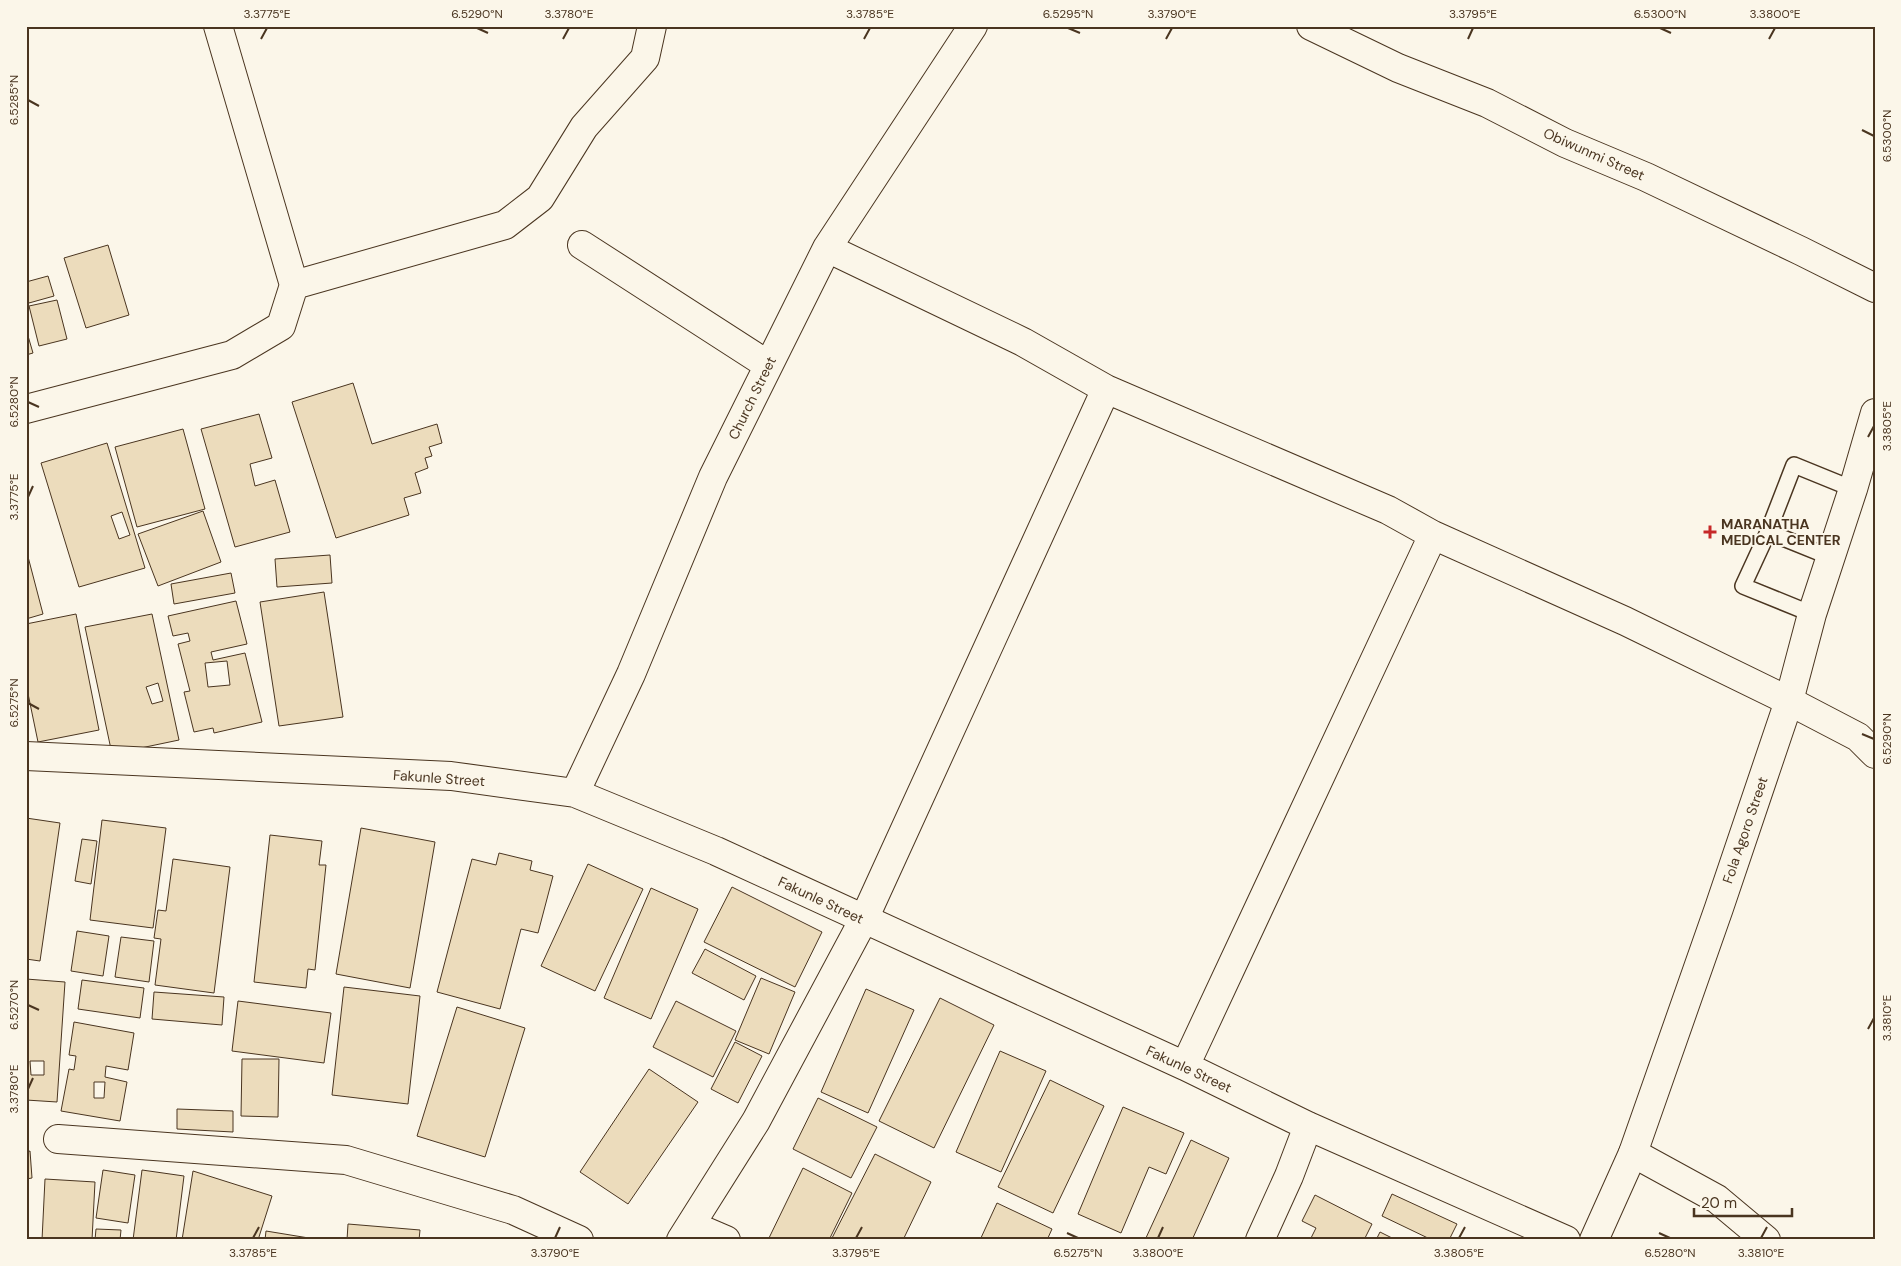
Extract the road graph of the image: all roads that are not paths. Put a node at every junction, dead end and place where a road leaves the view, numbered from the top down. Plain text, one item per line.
1 (218, 26) edge
2 (652, 26) edge
3 (973, 26) edge
4 (1311, 26) edge
5 (582, 245) dead end
6 (827, 248) junction
7 (294, 286) junction
8 (1875, 288) edge
9 (768, 365) junction
10 (1106, 389) junction
11 (26, 409) edge
12 (1875, 413) edge
13 (1853, 489) junction
14 (1768, 532) junction
15 (1433, 535) junction
16 (1830, 557) junction
17 (1812, 614) junction
18 (1789, 701) junction
19 (1875, 754) edge
20 (26, 756) edge
21 (575, 793) junction
22 (864, 919) junction
23 (1185, 1066) junction
24 (1308, 1126) junction
25 (58, 1139) dead end
26 (1632, 1153) junction
27 (686, 1232) edge
28 (578, 1240) edge
29 (726, 1240) edge
30 (1260, 1240) edge
31 (1566, 1240) edge
32 (1594, 1240) edge
33 (1766, 1240) edge

1 - 7 street
2 - 7 street
3 - 6 street, Church Street
4 - 8 street, Obiwunmi Street
5 - 9 street
6 - 9 street, Church Street
6 - 10 street
7 - 11 street
9 - 21 street, Church Street
10 - 15 street
10 - 22 street
12 - 13 street, Fola Agoro Street
13 - 14 lane
13 - 16 street, Fola Agoro Street
14 - 16 lane
14 - 17 lane
15 - 18 street
15 - 23 street
16 - 17 street, Fola Agoro Street
17 - 18 street, Fola Agoro Street
18 - 19 street
18 - 26 street, Fola Agoro Street
20 - 21 street, Fakunle Street
21 - 22 street, Fakunle Street
22 - 23 street, Fakunle Street
22 - 27 street
23 - 24 street, Fakunle Street
24 - 30 street
24 - 31 street, Fakunle Street
25 - 28 street
26 - 32 street, Fola Agoro Street
26 - 33 street
27 - 29 street

